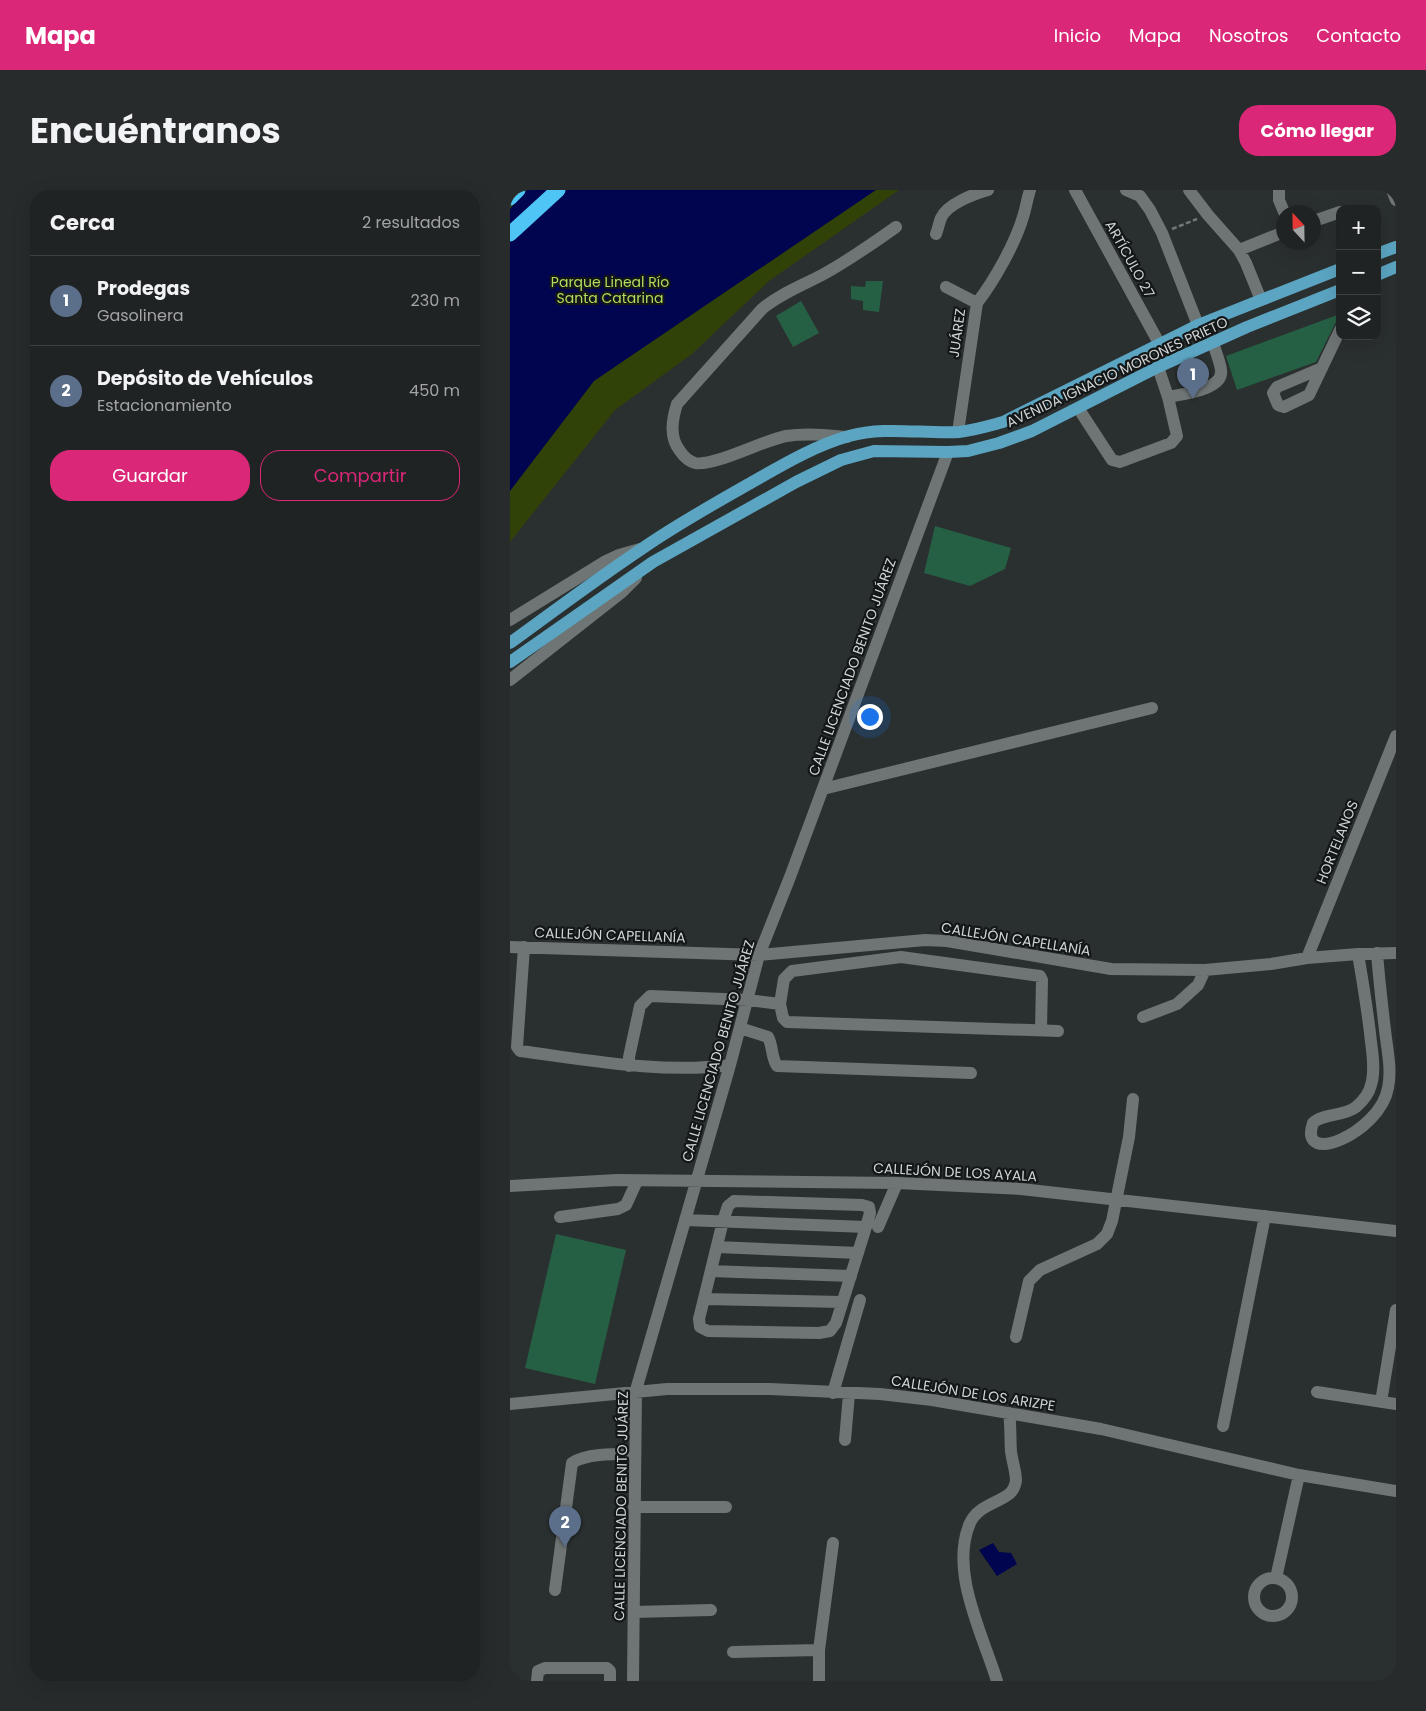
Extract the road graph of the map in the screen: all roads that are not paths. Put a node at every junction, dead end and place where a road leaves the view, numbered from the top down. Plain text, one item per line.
1 (518, 190) edge
2 (559, 190) edge
3 (988, 190) edge
4 (1030, 190) edge
5 (1075, 190) edge
6 (1126, 190) edge
7 (1189, 190) edge
8 (1279, 190) edge
9 (1392, 190) edge
10 (510, 198) edge
11 (1396, 200) edge
12 (1280, 205) edge
13 (1336, 213) edge
14 (1321, 219) edge
15 (896, 227) dead end
16 (510, 234) edge
17 (936, 234) dead end
18 (1276, 235) edge
19 (1396, 247) edge
20 (1239, 250) junction
21 (1381, 253) edge
22 (1396, 267) edge
23 (1336, 271) edge
24 (1381, 273) edge
25 (946, 287) dead end
26 (1336, 292) edge
27 (1261, 300) junction
28 (977, 303) junction
29 (1198, 325) junction
30 (1336, 338) edge
31 (1213, 342) junction
32 (1160, 343) junction
33 (1158, 367) junction
34 (1322, 368) dead end
35 (1168, 398) junction
36 (1082, 414) dead end
37 (958, 432) junction
38 (847, 437) junction
39 (948, 452) junction
40 (642, 548) junction
41 (653, 562) junction
42 (510, 620) edge
43 (510, 643) edge
44 (512, 660) edge
45 (510, 680) edge
46 (1152, 708) dead end
47 (1396, 736) edge
48 (823, 789) junction
49 (510, 947) edge
50 (524, 948) junction
51 (1377, 953) junction
52 (1396, 953) edge
53 (1358, 954) junction
54 (759, 955) junction
55 (1307, 958) junction
56 (1205, 970) junction
57 (748, 1000) junction
58 (1382, 1003) junction
59 (780, 1004) junction
60 (1367, 1004) junction
61 (1143, 1017) dead end
62 (740, 1028) junction
63 (1041, 1030) junction
64 (1058, 1031) dead end
65 (730, 1065) junction
66 (629, 1066) junction
67 (971, 1073) dead end
68 (1133, 1099) dead end
69 (637, 1180) junction
70 (697, 1181) junction
71 (897, 1184) junction
72 (510, 1186) edge
73 (1117, 1199) junction
74 (1265, 1216) junction
75 (560, 1217) dead end
76 (685, 1220) junction
77 (723, 1221) junction
78 (872, 1227) junction
79 (1396, 1231) edge
80 (717, 1247) junction
81 (858, 1253) junction
82 (711, 1271) junction
83 (850, 1276) junction
84 (704, 1299) junction
85 (860, 1300) dead end
86 (842, 1302) junction
87 (1396, 1310) edge
88 (1016, 1337) dead end
89 (636, 1390) junction
90 (833, 1392) junction
91 (1317, 1392) dead end
92 (849, 1394) junction
93 (1381, 1402) junction
94 (510, 1404) edge
95 (1396, 1404) edge
96 (1009, 1413) junction
97 (1223, 1426) dead end
98 (845, 1440) dead end
99 (635, 1454) junction
100 (1299, 1475) junction
101 (1396, 1491) edge
102 (634, 1507) junction
103 (726, 1507) dead end
104 (833, 1543) dead end
105 (1276, 1578) dead end
106 (555, 1590) dead end
107 (711, 1610) dead end
108 (634, 1612) junction
109 (819, 1650) junction
110 (733, 1652) dead end
111 (537, 1681) edge
112 (610, 1681) edge
113 (633, 1681) edge
114 (819, 1681) edge
115 (997, 1681) edge

1 - 10 highway
2 - 16 highway
3 - 17 street
4 - 28 street, JUÁREZ
5 - 32 street, ARTÍCULO 27
6 - 29 street
7 - 20 street
8 - 12 street
9 - 11 street
13 - 14 street
15 - 38 street
18 - 20 street
19 - 21 main road
20 - 27 street
22 - 24 main road
23 - 27 main road, AVENIDA IGNACIO MORONES PRIETO
25 - 28 street
26 - 31 main road, AVENIDA IGNACIO MORONES PRIETO
27 - 29 main road, AVENIDA IGNACIO MORONES PRIETO
28 - 37 street, JUÁREZ
29 - 32 main road, AVENIDA IGNACIO MORONES PRIETO
30 - 34 street
31 - 33 main road, AVENIDA IGNACIO MORONES PRIETO
31 - 35 street
32 - 37 main road, AVENIDA IGNACIO MORONES PRIETO
33 - 35 street
33 - 39 main road, AVENIDA IGNACIO MORONES PRIETO
35 - 36 street
37 - 38 main road, AVENIDA IGNACIO MORONES PRIETO
38 - 40 main road, AVENIDA IGNACIO MORONES PRIETO
39 - 41 main road, AVENIDA IGNACIO MORONES PRIETO
39 - 48 street, CALLE LICENCIADO BENITO JUÁREZ
40 - 42 street, AVENIDA IGNACIO MORONES PRIETO
40 - 43 main road, AVENIDA IGNACIO MORONES PRIETO
41 - 44 main road, AVENIDA IGNACIO MORONES PRIETO
41 - 45 street
46 - 48 street
47 - 55 street, HORTELANOS
48 - 54 street, CALLE LICENCIADO BENITO JUÁREZ
49 - 50 street, CALLEJÓN CAPELLANÍA
50 - 54 street, CALLEJÓN CAPELLANÍA
50 - 66 street
51 - 52 street, CALLEJÓN CAPELLANÍA
51 - 53 street, CALLEJÓN CAPELLANÍA
51 - 58 street
53 - 55 street, CALLEJÓN CAPELLANÍA
53 - 60 street
54 - 56 street, CALLEJÓN CAPELLANÍA
54 - 57 street, CALLE LICENCIADO BENITO JUÁREZ
55 - 56 street, CALLEJÓN CAPELLANÍA
56 - 61 street
57 - 59 street
57 - 62 street, CALLE LICENCIADO BENITO JUÁREZ
57 - 66 street
58 - 60 street
58 - 60 street
59 - 63 street
59 - 63 street
62 - 65 street, CALLE LICENCIADO BENITO JUÁREZ
62 - 67 street
63 - 64 street
65 - 66 street
65 - 70 street, CALLE LICENCIADO BENITO JUÁREZ
68 - 73 street
69 - 70 street, CALLEJÓN DE LOS AYALA
69 - 72 street, CALLEJÓN DE LOS AYALA
69 - 75 street
70 - 71 street, CALLEJÓN DE LOS AYALA
70 - 76 street, CALLE LICENCIADO BENITO JUÁREZ
71 - 73 street, CALLEJÓN DE LOS AYALA
71 - 78 street
73 - 74 street, CALLEJÓN DE LOS AYALA
73 - 88 street
74 - 79 street, CALLEJÓN DE LOS AYALA
74 - 97 street
76 - 77 street
76 - 89 street, CALLE LICENCIADO BENITO JUÁREZ
77 - 78 street
77 - 78 street
77 - 80 street
78 - 81 street
80 - 81 street
80 - 82 street
81 - 83 street
82 - 83 street
82 - 84 street
83 - 86 street
84 - 86 street
84 - 86 street
85 - 90 street
87 - 93 street
89 - 90 street, CALLEJÓN DE LOS ARIZPE
89 - 94 street, CALLEJÓN DE LOS ARIZPE
89 - 99 street, CALLE LICENCIADO BENITO JUÁREZ
90 - 92 street, CALLEJÓN DE LOS ARIZPE
91 - 93 street
92 - 96 street, CALLEJÓN DE LOS ARIZPE
92 - 98 street
93 - 95 street
96 - 100 street, CALLEJÓN DE LOS ARIZPE
96 - 115 street
99 - 102 street, CALLE LICENCIADO BENITO JUÁREZ
99 - 106 street
100 - 101 street, CALLEJÓN DE LOS ARIZPE
100 - 105 street
102 - 103 street
102 - 108 street, CALLE LICENCIADO BENITO JUÁREZ
104 - 109 street
107 - 108 street
108 - 113 street, CALLE LICENCIADO BENITO JUÁREZ
109 - 110 street
109 - 114 street
111 - 112 street

